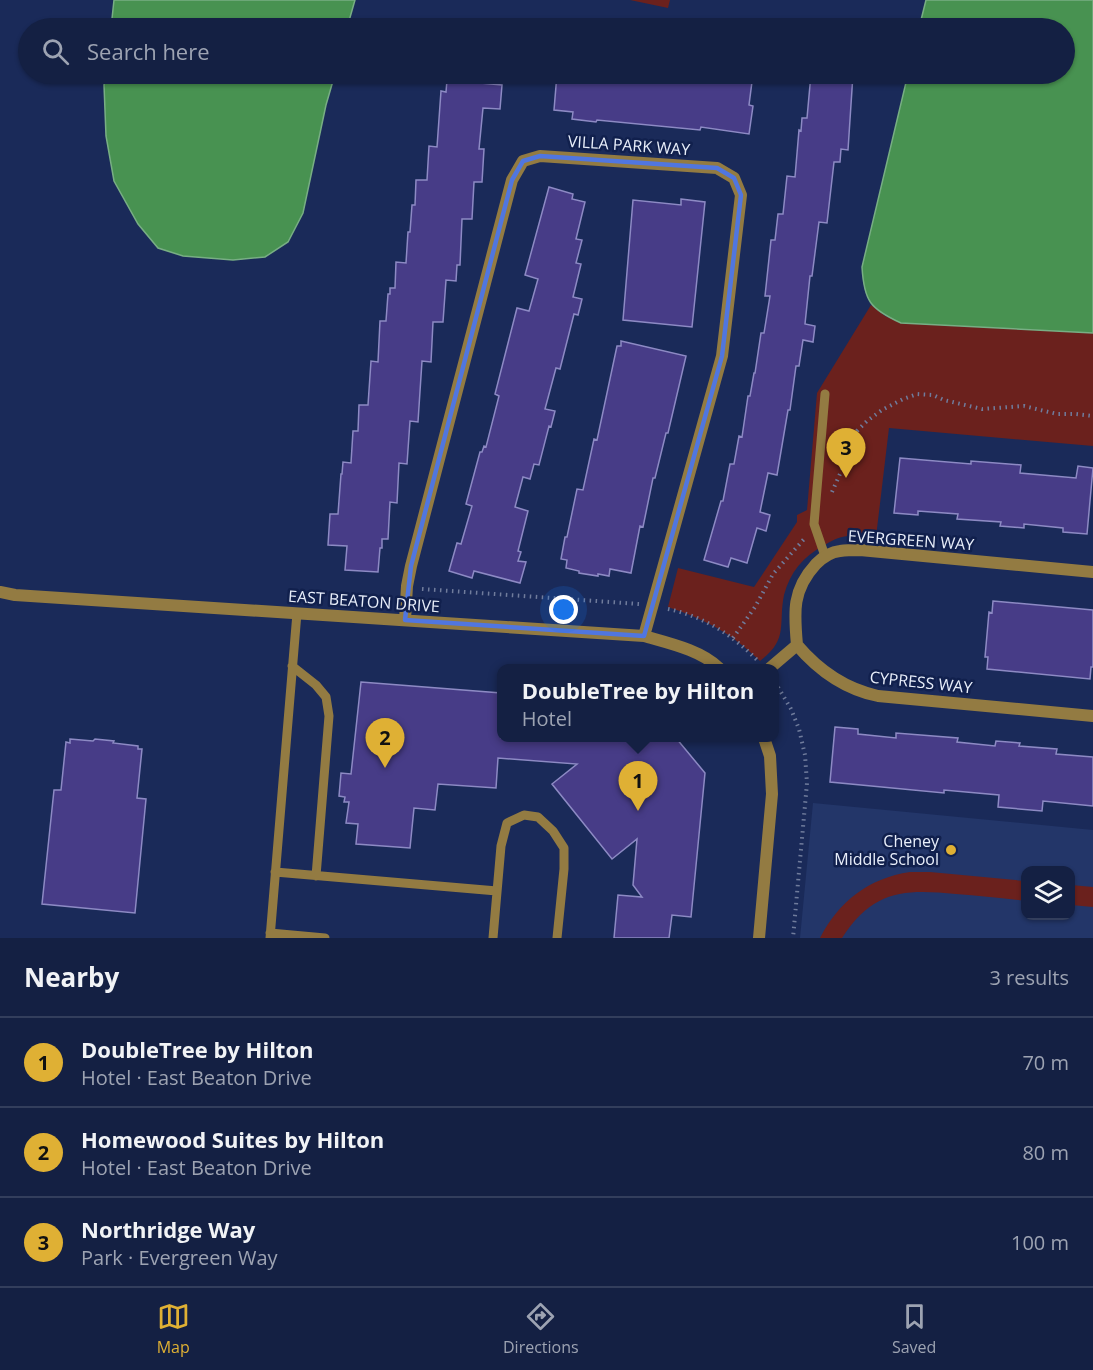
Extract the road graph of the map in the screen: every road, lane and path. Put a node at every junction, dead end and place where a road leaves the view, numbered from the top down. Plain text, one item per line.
1 (825, 394) dead end
2 (1093, 416) edge
3 (831, 493) dead end
4 (814, 524) junction
5 (825, 556) junction
6 (1093, 572) edge
7 (419, 589) dead end
8 (0, 592) edge
9 (652, 606) junction
10 (297, 613) junction
11 (405, 620) junction
12 (644, 636) junction
13 (733, 638) junction
14 (797, 645) junction
15 (715, 664) edge
16 (763, 664) edge
17 (768, 664) edge
18 (292, 666) junction
19 (779, 689) edge
20 (1093, 716) edge
21 (765, 742) edge
22 (275, 872) junction
23 (316, 876) junction
24 (498, 891) junction
25 (270, 936) edge
26 (325, 938) edge
27 (494, 938) edge
28 (557, 938) edge
29 (759, 938) edge
30 (793, 938) edge

1 - 4 lane
2 - 3 path
4 - 5 lane
4 - 13 path
5 - 6 street, EVERGREEN WAY
5 - 14 street
7 - 9 path
8 - 10 street, EAST BEATON DRIVE
9 - 11 street, VILLA PARK WAY
9 - 12 street, VILLA PARK WAY
9 - 13 path
10 - 11 street, EAST BEATON DRIVE
10 - 18 lane
11 - 12 street, EAST BEATON DRIVE
12 - 15 street, EAST BEATON DRIVE
13 - 16 path
14 - 17 street
14 - 20 street, CYPRESS WAY
18 - 22 lane
18 - 23 lane
19 - 30 path
21 - 29 street
22 - 23 lane
22 - 25 lane
23 - 24 lane
24 - 27 lane
24 - 28 lane
25 - 26 lane

